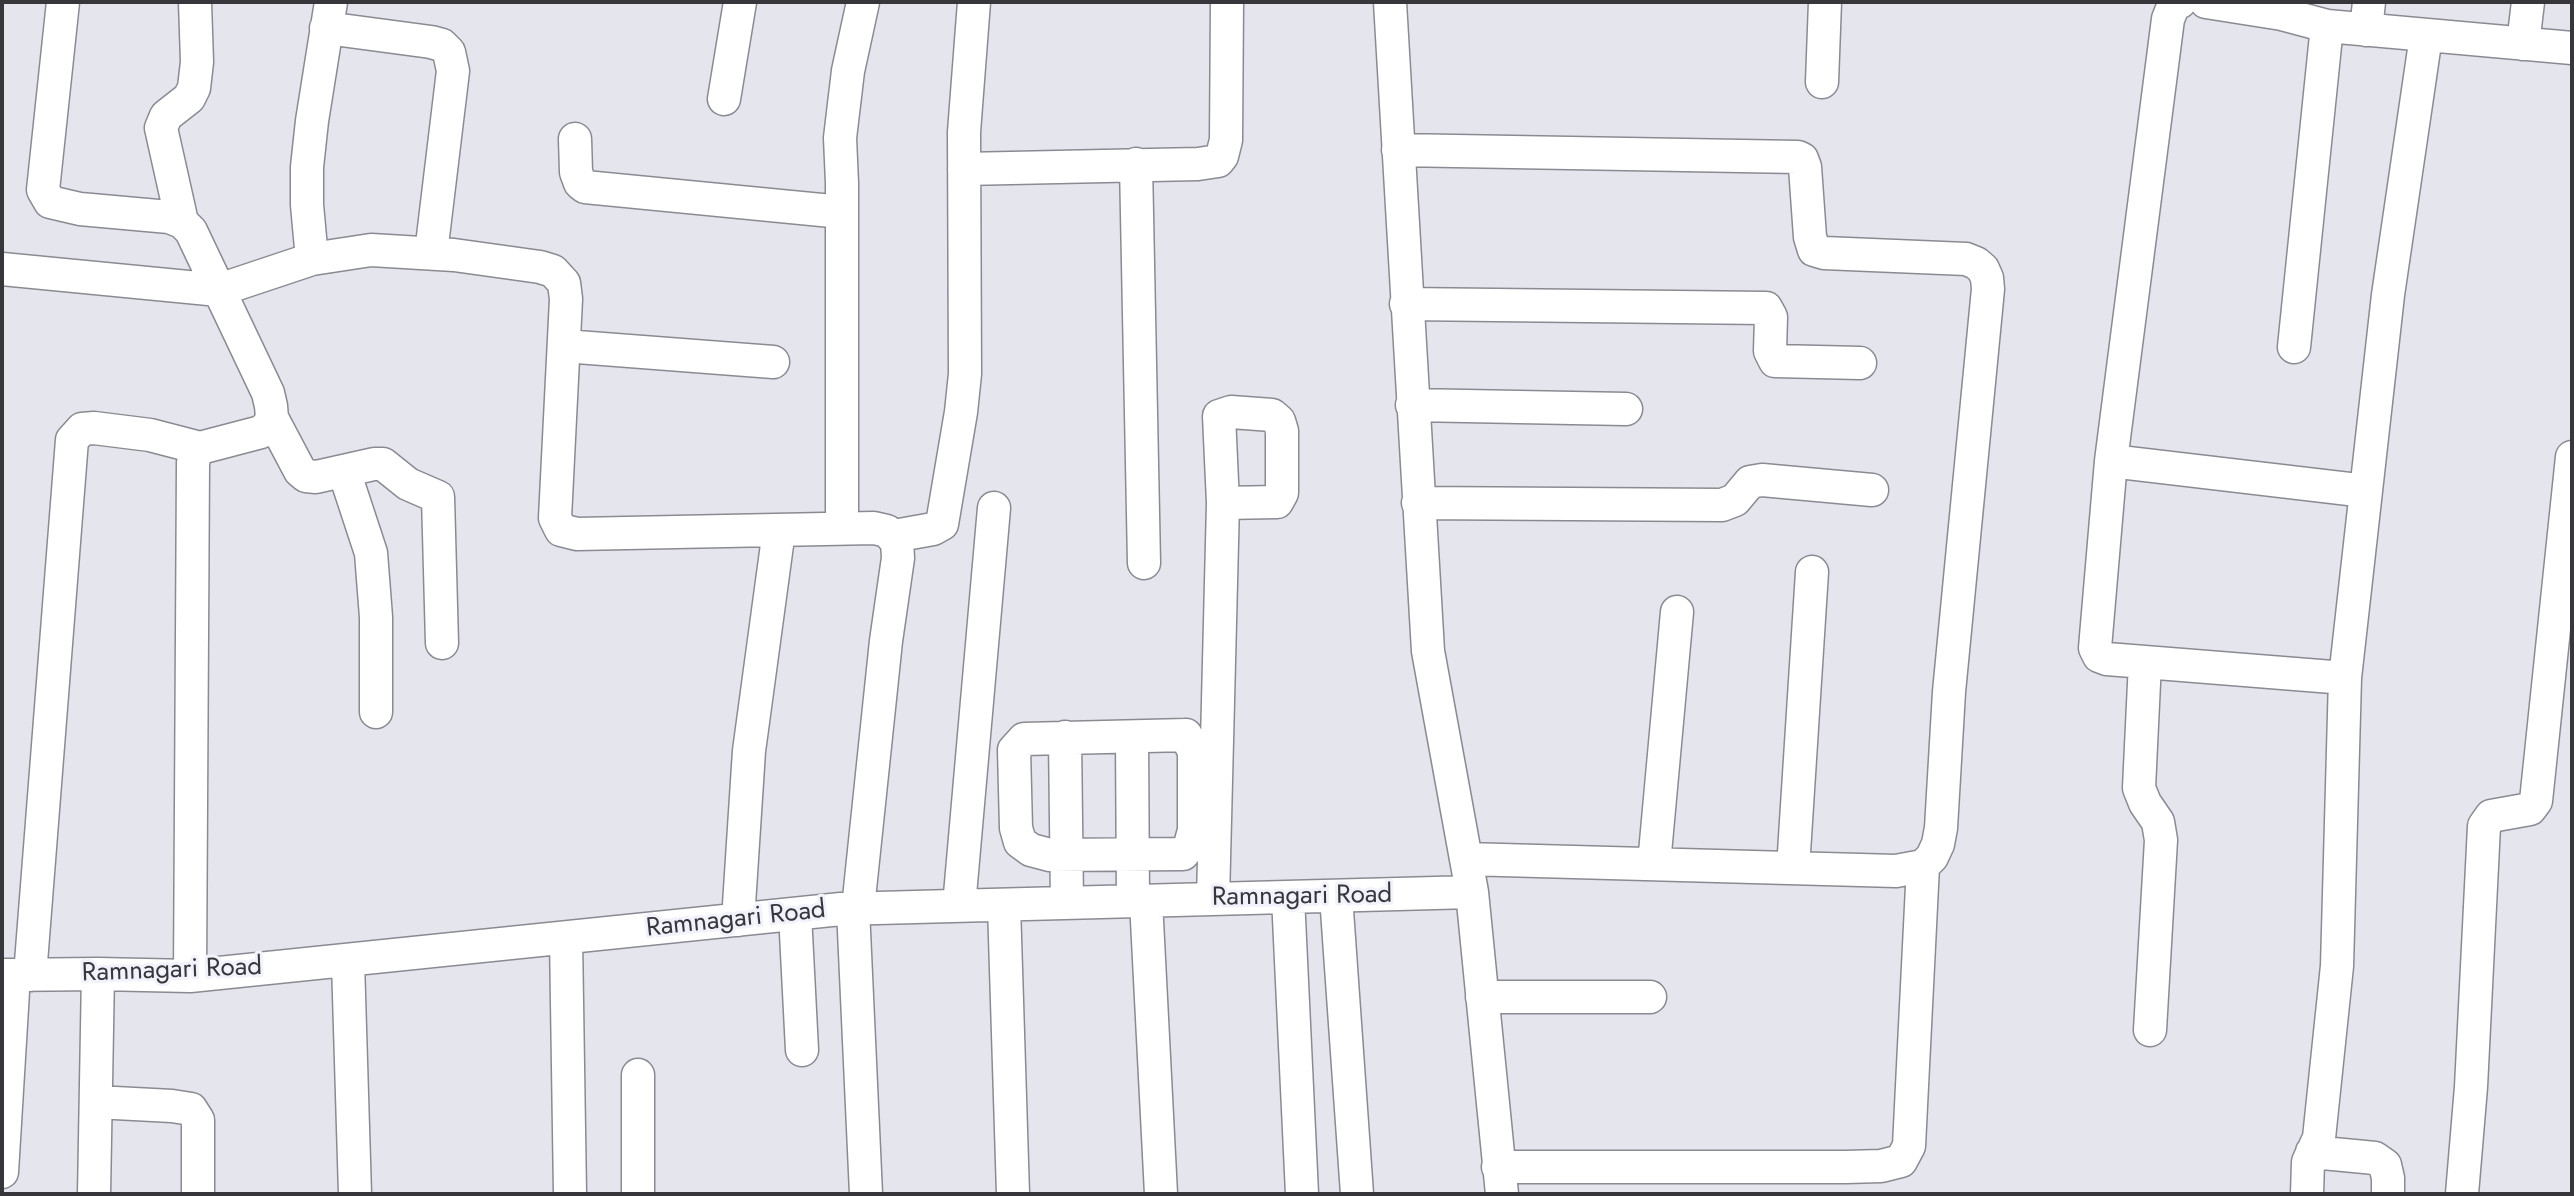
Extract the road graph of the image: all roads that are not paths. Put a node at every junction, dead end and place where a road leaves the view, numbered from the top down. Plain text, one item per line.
1 (63, 2) edge
2 (195, 2) edge
3 (740, 2) edge
4 (863, 2) edge
5 (974, 2) edge
6 (1227, 2) edge
7 (1390, 2) edge
8 (1825, 2) edge
9 (2180, 2) edge
10 (2206, 2) edge
11 (2528, 2) edge
12 (329, 15) edge
13 (2368, 16) edge
14 (2328, 26) junction
15 (2426, 36) junction
16 (2523, 44) junction
17 (2572, 48) edge
18 (1822, 82) dead end
19 (724, 99) dead end
20 (576, 139) dead end
21 (1398, 150) junction
22 (1136, 164) junction
23 (964, 169) junction
24 (842, 212) junction
25 (182, 222) junction
26 (431, 253) junction
27 (312, 259) junction
28 (2, 269) edge
29 (219, 290) junction
30 (1406, 304) junction
31 (564, 346) junction
32 (2294, 347) dead end
33 (773, 362) dead end
34 (1860, 363) dead end
35 (1412, 405) junction
36 (1626, 408) dead end
37 (272, 418) junction
38 (200, 448) junction
39 (2572, 457) edge
40 (2111, 461) junction
41 (344, 471) junction
42 (1872, 490) dead end
43 (2366, 492) junction
44 (1223, 503) dead end
45 (1418, 503) junction
46 (994, 508) dead end
47 (842, 528) junction
48 (779, 530) junction
49 (894, 536) junction
50 (1144, 563) dead end
51 (1812, 572) dead end
52 (2567, 578) edge
53 (1677, 612) dead end
54 (442, 643) dead end
55 (2145, 662) junction
56 (2345, 678) junction
57 (376, 712) dead end
58 (1065, 737) junction
59 (1132, 737) junction
60 (1131, 855) junction
61 (1066, 856) junction
62 (1466, 859) junction
63 (1654, 864) junction
64 (1923, 866) junction
65 (1793, 868) junction
66 (1472, 892) junction
67 (1336, 896) junction
68 (1288, 897) junction
69 (1213, 899) junction
70 (1139, 901) junction
71 (1067, 903) junction
72 (1004, 905) junction
73 (959, 906) junction
74 (855, 909) junction
75 (795, 914) junction
76 (738, 920) junction
77 (566, 938) junction
78 (348, 961) junction
79 (98, 974) junction
80 (15, 975) edge
81 (190, 976) junction
82 (1482, 997) junction
83 (1650, 997) dead end
84 (2150, 1030) dead end
85 (802, 1050) dead end
86 (638, 1075) dead end
87 (96, 1102) junction
88 (2312, 1152) junction
89 (2, 1157) edge
90 (1500, 1181) edge
91 (94, 1194) edge
92 (198, 1194) edge
93 (355, 1194) edge
94 (570, 1194) edge
95 (638, 1194) edge
96 (866, 1194) edge
97 (1013, 1194) edge
98 (1161, 1194) edge
99 (1302, 1194) edge
100 (1357, 1194) edge
101 (2307, 1194) edge
102 (2388, 1194) edge
103 (2462, 1194) edge

1 - 25 street
2 - 25 street
3 - 19 street
4 - 24 street
5 - 23 street
6 - 22 street
7 - 21 street
8 - 18 street
9 - 40 street
10 - 14 street
11 - 16 street
12 - 26 street
12 - 27 street
13 - 14 street
13 - 15 street
14 - 32 street
15 - 16 street
15 - 43 street
16 - 17 street
20 - 24 street
21 - 30 street
21 - 64 street
22 - 23 street
22 - 50 street
23 - 49 street
24 - 47 street
25 - 29 street
26 - 27 street
26 - 31 street
27 - 29 street
28 - 29 street
29 - 37 street
30 - 34 street
30 - 35 street
31 - 33 street
31 - 48 street
35 - 36 street
35 - 45 street
37 - 38 street
37 - 41 street
38 - 80 street
38 - 81 street
39 - 52 street
40 - 43 street
40 - 55 street
41 - 54 street
41 - 57 street
42 - 45 street
43 - 56 street
44 - 69 street
45 - 62 street
46 - 73 street
47 - 48 street
47 - 49 street
48 - 76 street
49 - 74 street
51 - 65 street
52 - 103 street
53 - 63 street
55 - 56 street
55 - 84 street
56 - 88 street
58 - 59 street
58 - 61 street
58 - 61 street
59 - 60 street
59 - 60 street
60 - 61 street
60 - 70 street
61 - 71 street
62 - 63 street
62 - 66 street
63 - 65 street
64 - 65 street
64 - 90 street
66 - 67 street, Ramnagari Road
66 - 82 street
67 - 68 street, Ramnagari Road
67 - 100 street
68 - 69 street, Ramnagari Road
68 - 99 street
69 - 70 street, Ramnagari Road
70 - 71 street, Ramnagari Road
70 - 98 street
71 - 72 street, Ramnagari Road
72 - 73 street, Ramnagari Road
72 - 97 street
73 - 74 street, Ramnagari Road
74 - 75 street, Ramnagari Road
74 - 96 street
75 - 76 street, Ramnagari Road
75 - 85 street
76 - 77 street, Ramnagari Road
77 - 78 street, Ramnagari Road
77 - 94 street
78 - 81 street, Ramnagari Road
78 - 93 street
79 - 80 street, Ramnagari Road
79 - 81 street, Ramnagari Road
79 - 87 street
80 - 89 street
82 - 83 street
82 - 90 street
86 - 95 street
87 - 91 street
87 - 92 street
88 - 101 street
88 - 102 street

